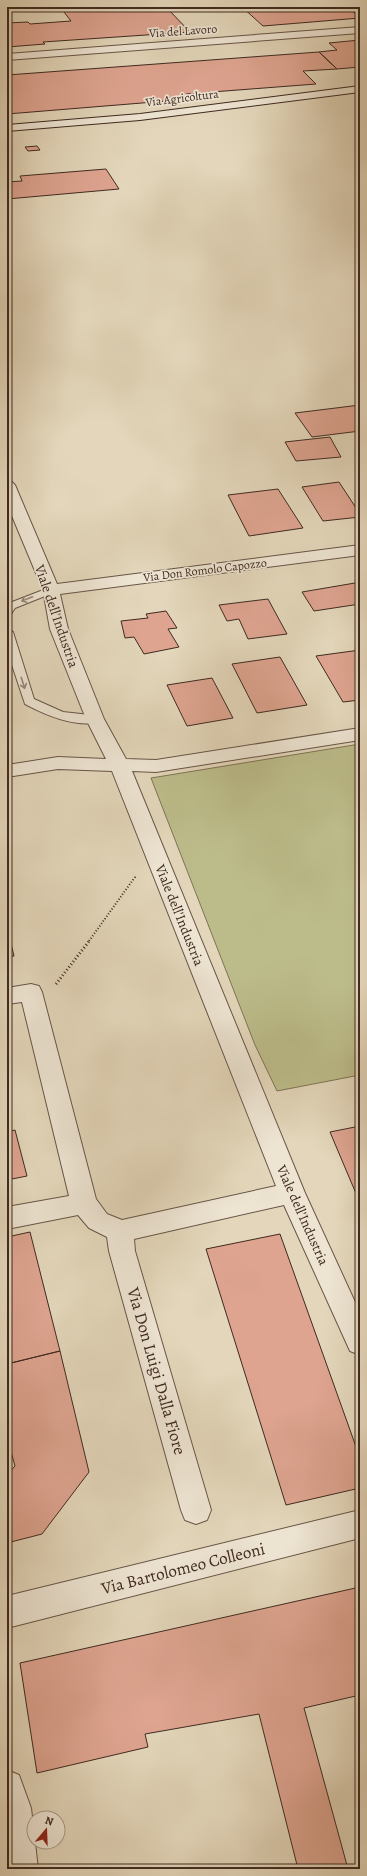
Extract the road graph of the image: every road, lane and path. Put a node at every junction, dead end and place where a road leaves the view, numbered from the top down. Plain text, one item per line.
1 (360, 30) edge
2 (7, 57) edge
3 (360, 89) edge
4 (7, 128) edge
5 (7, 485) edge
6 (360, 550) edge
7 (51, 590) junction
8 (7, 612) edge
9 (7, 632) edge
10 (95, 719) junction
11 (360, 734) edge
12 (120, 766) junction
13 (7, 771) edge
14 (160, 865) junction
15 (31, 992) junction
16 (7, 996) edge
17 (292, 1193) junction
18 (84, 1203) junction
19 (7, 1218) edge
20 (120, 1232) junction
21 (360, 1343) edge
22 (196, 1510) dead end
23 (360, 1524) edge
24 (7, 1612) edge
25 (9, 1801) edge
26 (20, 1869) edge

1 - 2 street, Via del Lavoro
3 - 4 street, Via Agricoltura
5 - 7 street, Viale dell'Industria
6 - 7 street, Via Don Romolo Capozzo
7 -> 8 lane
7 - 10 street, Viale dell'Industria
9 -> 10 lane
10 - 12 street, Viale dell'Industria
11 - 12 street
12 - 13 street
12 - 14 street, Viale dell'Industria
14 - 15 path
14 - 17 street, Viale dell'Industria
15 - 16 street
15 - 18 street
17 - 20 street
17 - 21 street, Viale dell'Industria
18 - 19 street
18 - 20 street
20 - 22 street, Via Don Luigi Dalla Fiore
23 - 24 street, Via Bartolomeo Colleoni
25 - 26 street

